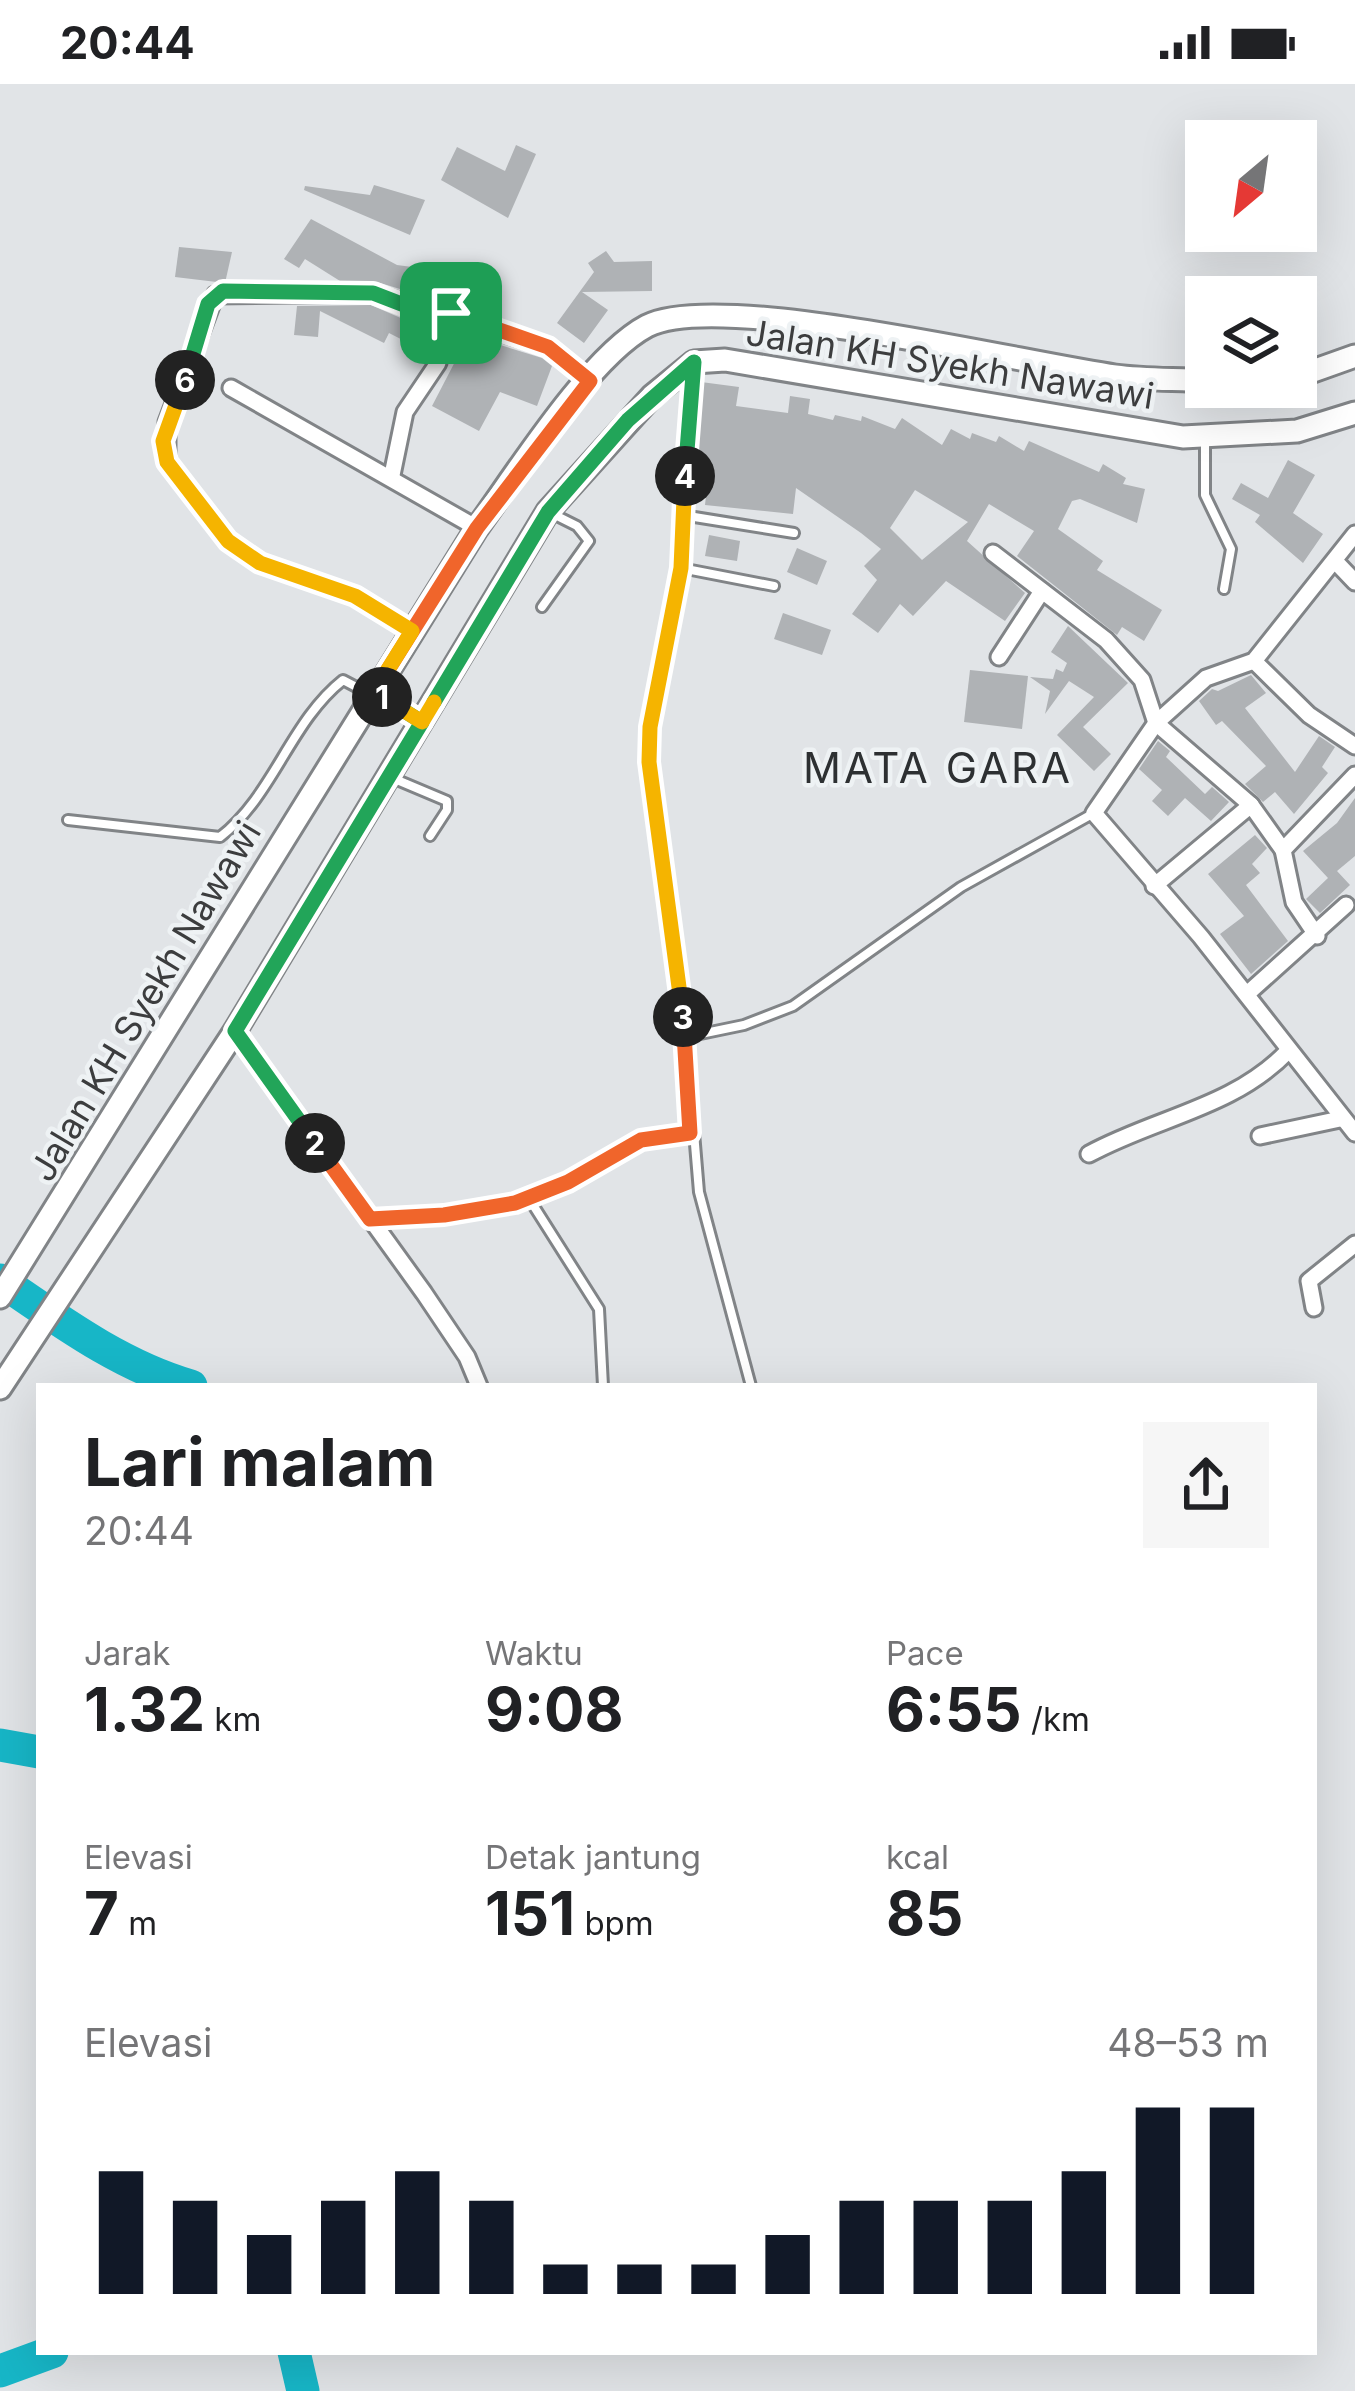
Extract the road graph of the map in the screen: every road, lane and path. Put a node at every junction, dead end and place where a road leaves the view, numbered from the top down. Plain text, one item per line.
1 (1355, 356) edge
2 (694, 362) junction
3 (438, 363) dead end
4 (1317, 370) edge
5 (1185, 380) edge
6 (590, 381) junction
7 (232, 388) dead end
8 (1355, 413) edge
9 (1205, 437) junction
10 (392, 475) junction
11 (548, 512) junction
12 (682, 515) junction
13 (477, 528) junction
14 (794, 533) dead end
15 (1355, 534) edge
16 (993, 553) dead end
17 (1335, 562) junction
18 (681, 568) junction
19 (1355, 582) edge
20 (773, 586) dead end
21 (1224, 589) dead end
22 (1042, 591) junction
23 (542, 607) dead end
24 (412, 631) junction
25 (998, 657) dead end
26 (1254, 661) junction
27 (374, 692) junction
28 (422, 722) junction
29 (1156, 723) junction
30 (1355, 746) edge
31 (1355, 775) edge
32 (388, 777) junction
33 (1251, 805) junction
34 (1094, 813) junction
35 (68, 820) dead end
36 (430, 836) dead end
37 (1282, 850) junction
38 (1154, 886) junction
39 (1346, 905) dead end
40 (1317, 936) junction
41 (1247, 994) junction
42 (235, 1031) junction
43 (686, 1037) junction
44 (1288, 1051) junction
45 (1340, 1119) junction
46 (690, 1133) junction
47 (1355, 1133) edge
48 (1260, 1136) dead end
49 (1089, 1154) dead end
50 (528, 1197) junction
51 (370, 1219) junction
52 (1355, 1244) edge
53 (0, 1297) edge
54 (1314, 1307) dead end
55 (477, 1383) edge
56 (603, 1383) edge
57 (750, 1383) edge
58 (0, 1388) edge

1 - 4 main road
2 - 9 main road, Jalan KH Syekh Nawawi
2 - 11 main road, Jalan KH Syekh Nawawi
2 - 12 lane
3 - 10 street
5 - 6 main road, Jalan KH Syekh Nawawi
6 - 13 main road, Jalan KH Syekh Nawawi
6 - 24 street
7 - 10 street
8 - 9 main road, Jalan KH Syekh Nawawi
9 - 21 lane
10 - 13 street
11 - 23 lane
11 - 28 main road, Jalan KH Syekh Nawawi
12 - 14 lane
12 - 18 lane
13 - 24 main road, Jalan KH Syekh Nawawi
15 - 17 street
16 - 22 street
17 - 19 street
17 - 26 street
18 - 20 lane
18 - 43 lane
22 - 25 street
22 - 29 street
24 - 27 main road, Jalan KH Syekh Nawawi
26 - 29 street
26 - 30 street
27 - 28 lane
27 - 35 lane
27 - 53 main road, Jalan KH Syekh Nawawi
28 - 32 main road, Jalan KH Syekh Nawawi
29 - 33 street
29 - 34 street
31 - 37 street
32 - 36 lane
32 - 42 main road, Jalan KH Syekh Nawawi
33 - 37 street
33 - 38 street
34 - 38 street
34 - 43 lane
37 - 40 street
38 - 41 street
39 - 40 street
40 - 41 street
41 - 44 street
42 - 51 street
42 - 58 main road, Jalan KH Syekh Nawawi
43 - 46 lane
44 - 45 street
44 - 49 street
45 - 47 street
45 - 48 street
46 - 50 lane
46 - 57 lane
50 - 51 lane
50 - 56 lane
51 - 55 street
52 - 54 street

